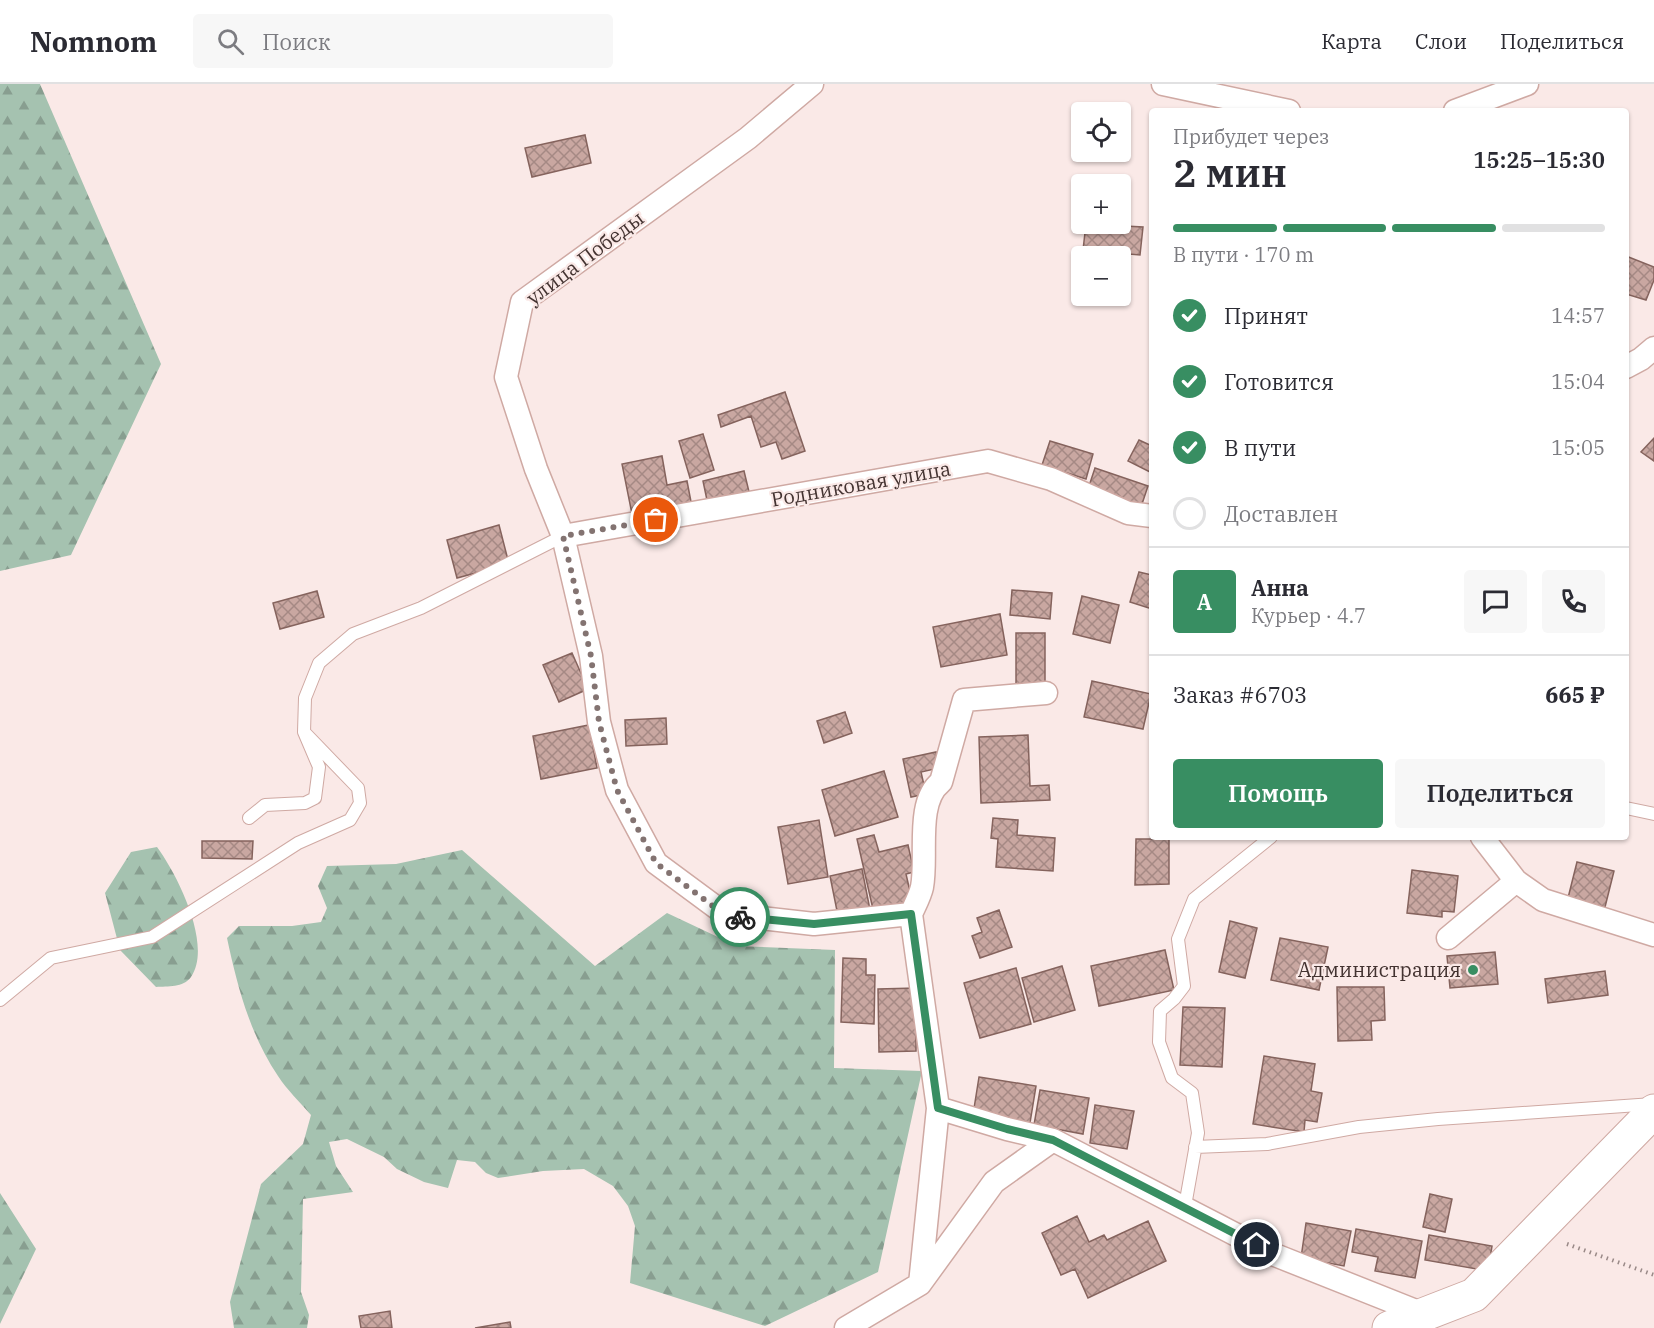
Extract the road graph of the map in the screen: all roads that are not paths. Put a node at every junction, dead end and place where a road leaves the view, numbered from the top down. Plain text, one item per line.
1 (812, 84) edge
2 (1163, 84) edge
3 (1527, 84) edge
4 (1275, 108) edge
5 (1463, 108) edge
6 (1654, 348) edge
7 (1629, 365) edge
8 (1149, 516) edge
9 (563, 536) junction
10 (1046, 693) dead end
11 (304, 732) junction
12 (1629, 809) edge
13 (1654, 814) edge
14 (249, 818) dead end
15 (1267, 840) edge
16 (1484, 840) edge
17 (1516, 882) junction
18 (911, 914) junction
19 (1654, 934) edge
20 (1448, 938) dead end
21 (0, 1000) edge
22 (1654, 1104) edge
23 (938, 1108) junction
24 (1654, 1111) edge
25 (1053, 1140) junction
26 (1195, 1147) junction
27 (1185, 1206) junction
28 (920, 1284) junction
29 (1426, 1315) junction
30 (846, 1328) edge
31 (1389, 1328) edge

1 - 9 street, улица Победы
2 - 4 street
3 - 5 street
6 - 7 street
8 - 9 street, Родниковая улица
9 - 11 lane, Родниковая улица
9 - 18 street
10 - 18 street
11 - 14 lane, Родниковая улица
11 - 21 lane
12 - 13 lane
15 - 26 lane
16 - 17 street
17 - 19 street
17 - 20 street
18 - 23 street
22 - 26 lane
23 - 25 street
23 - 28 street
24 - 29 street
25 - 27 street
25 - 28 street
26 - 27 lane
27 - 29 street
28 - 30 street
29 - 31 street

